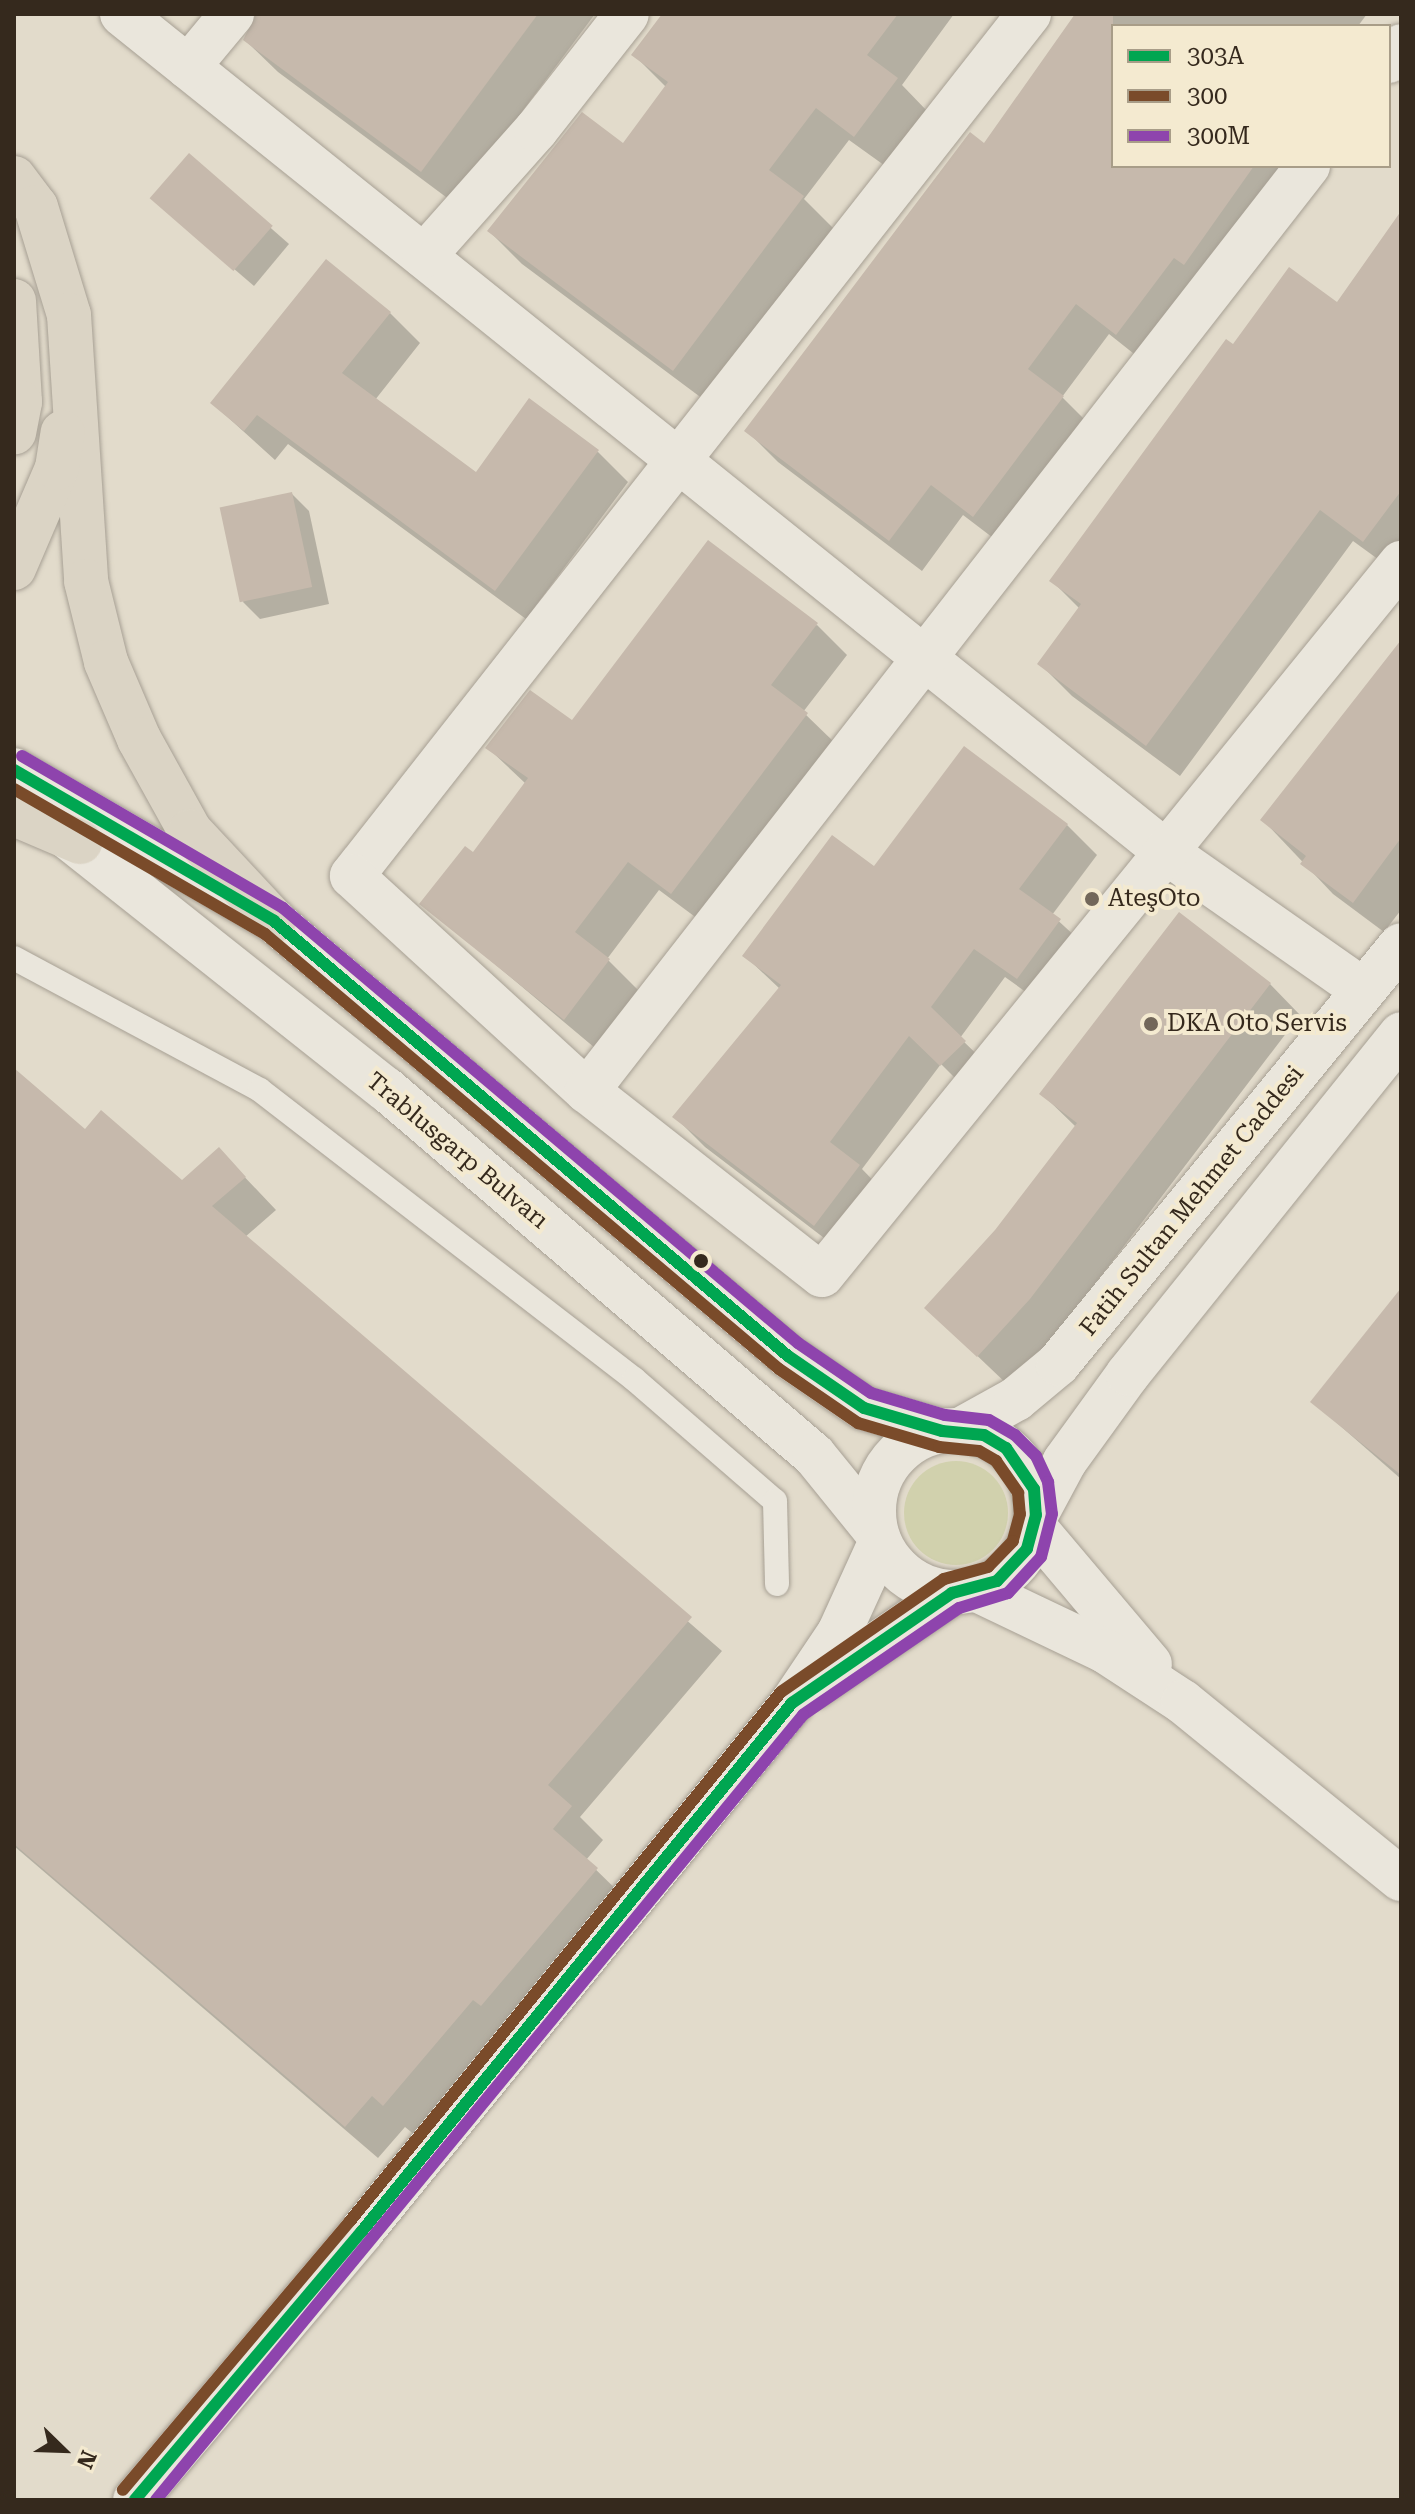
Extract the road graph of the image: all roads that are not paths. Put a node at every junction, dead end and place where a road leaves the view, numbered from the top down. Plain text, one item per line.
1 (122, 14) edge
2 (232, 14) edge
3 (627, 14) edge
4 (1029, 14) edge
5 (188, 67) junction
6 (1306, 168) edge
7 (14, 178) edge
8 (424, 256) junction
9 (14, 301) edge
10 (74, 372) junction
11 (14, 432) edge
12 (678, 461) junction
13 (1401, 563) edge
14 (14, 568) edge
15 (924, 658) junction
16 (14, 770) edge
17 (14, 799) edge
18 (14, 814) edge
19 (80, 842) junction
20 (1166, 852) junction
21 (274, 921) junction
22 (1401, 945) edge
23 (14, 958) edge
24 (1363, 990) junction
25 (1401, 1017) edge
26 (1401, 1034) edge
27 (587, 1091) junction
28 (951, 1430) junction
29 (1036, 1521) junction
30 (878, 1537) junction
31 (777, 1584) dead end
32 (964, 1592) junction
33 (1183, 1702) junction
34 (792, 1703) junction
35 (1401, 1879) edge
36 (135, 2500) edge

1 - 5 main road
2 - 5 main road
3 - 8 main road
4 - 12 main road
5 - 8 main road
6 - 15 main road
7 - 10 highway
8 - 12 main road
9 - 11 highway
10 - 14 highway
10 - 21 highway
12 - 15 main road
12 - 27 main road
13 - 20 main road
15 - 20 main road
15 - 27 main road
16 - 21 main road
17 - 19 main road, Trablusgarp Bulvarı
18 - 19 highway
19 - 30 main road, Trablusgarp Bulvarı
20 - 24 main road
20 - 27 main road
21 - 28 main road
22 - 24 main road, Fatih Sultan Mehmet Caddesi
23 - 31 lane
24 - 25 main road
24 - 28 main road, Fatih Sultan Mehmet Caddesi
26 - 29 main road
28 - 29 main road
28 - 30 main road
29 - 32 main road
29 - 33 main road
30 - 32 main road
30 - 34 main road
32 - 33 main road
32 - 34 main road
33 - 35 main road
34 - 36 main road

